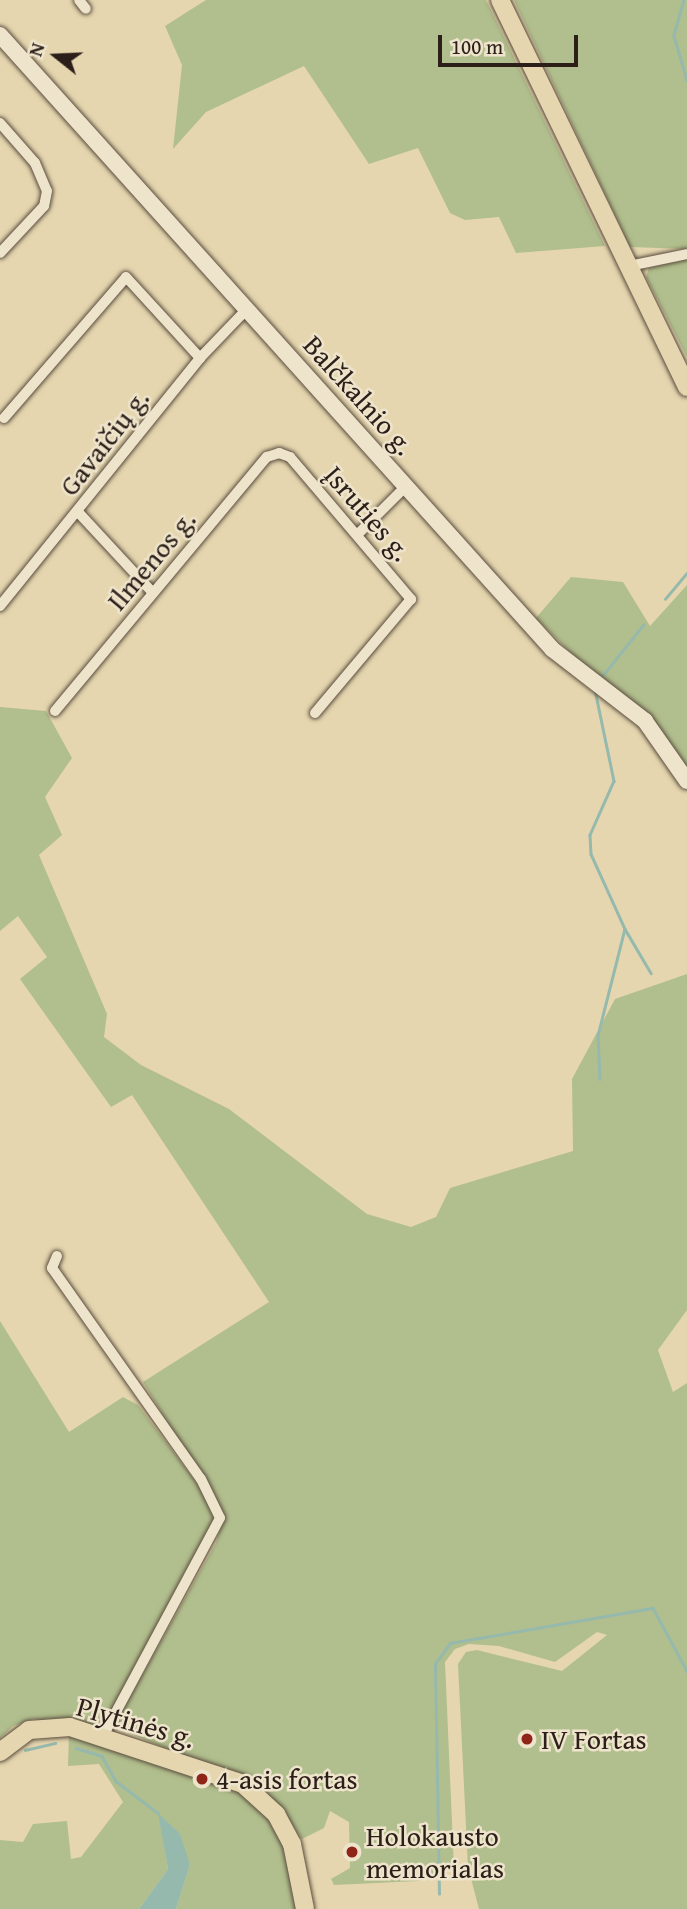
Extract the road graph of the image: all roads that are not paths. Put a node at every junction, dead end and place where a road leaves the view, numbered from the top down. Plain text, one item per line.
1 (500, 0) edge
2 (0, 35) edge
3 (0, 124) edge
4 (0, 253) edge
5 (687, 254) edge
6 (629, 265) junction
7 (247, 309) junction
8 (200, 358) junction
9 (687, 387) edge
10 (4, 418) dead end
11 (290, 457) joint
12 (406, 486) junction
13 (78, 512) junction
14 (358, 534) junction
15 (153, 593) junction
16 (0, 606) edge
17 (55, 712) dead end
18 (315, 712) dead end
19 (687, 781) edge
20 (57, 1255) dead end
21 (103, 1735) junction
22 (0, 1752) edge
23 (305, 1909) edge

1 - 6 main road
2 - 7 street, Balčkalnio g.
3 - 4 street
5 - 6 street
6 - 9 main road
7 - 8 street, Gavaičių g.
7 - 12 street, Balčkalnio g.
8 - 10 street
8 - 13 street, Gavaičių g.
11 - 14 street, Įsruties g.
11 - 15 street, Ilmenos g.
12 - 14 street
12 - 19 street, Balčkalnio g.
13 - 15 street
13 - 16 street, Gavaičių g.
14 - 18 street, Įsruties g.
15 - 17 street, Ilmenos g.
20 - 21 street
21 - 22 main road, Plytinės g.
21 - 23 main road, Plytinės g.

